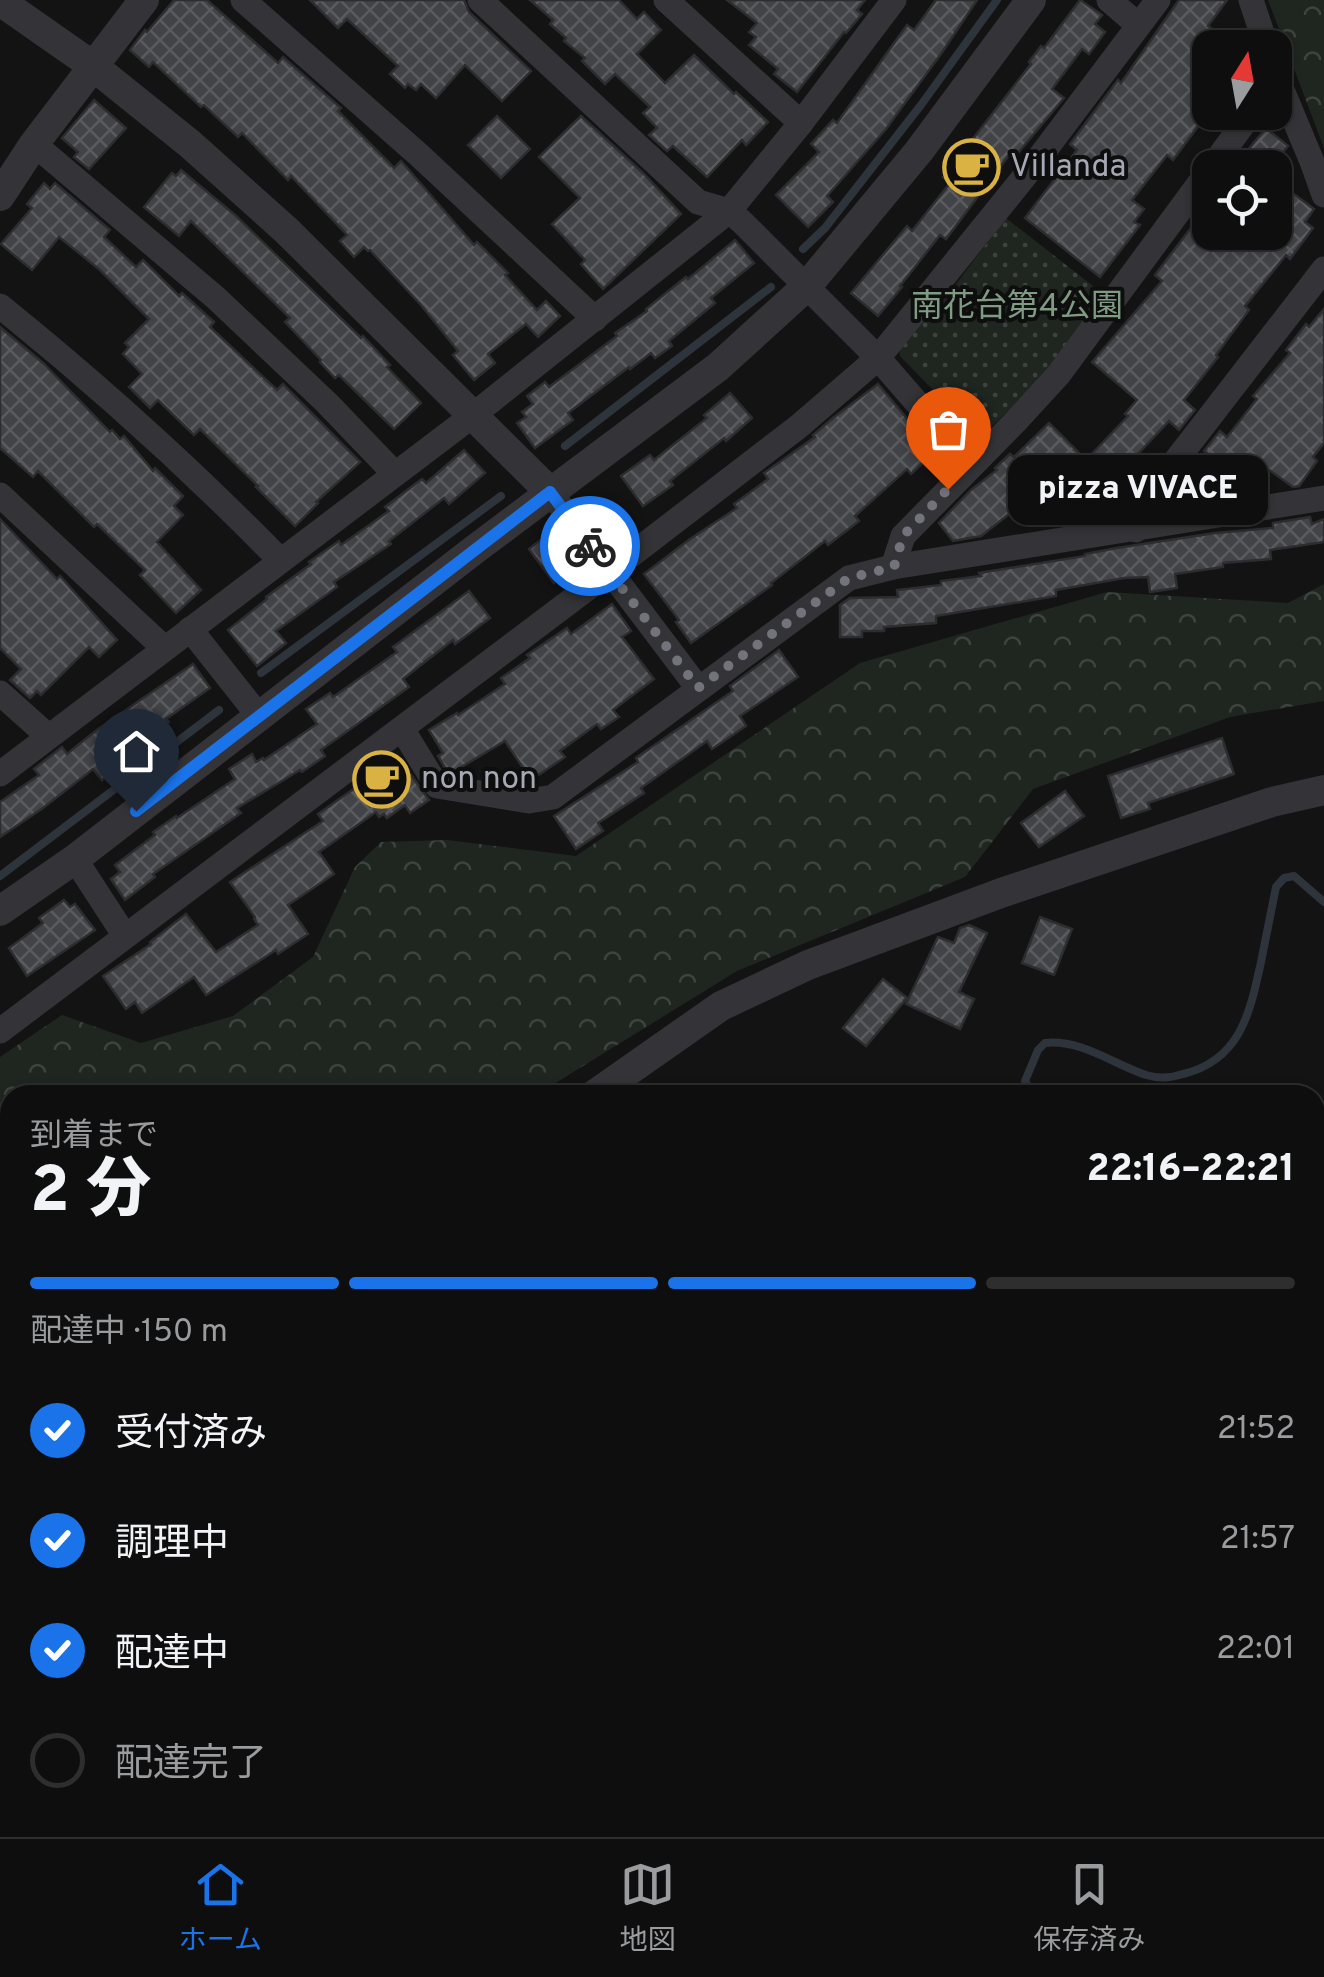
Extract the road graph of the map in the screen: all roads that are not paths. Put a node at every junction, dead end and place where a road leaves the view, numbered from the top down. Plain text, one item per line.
1 (144, 0) edge
2 (244, 0) edge
3 (480, 0) edge
4 (666, 0) edge
5 (1031, 0) edge
6 (1108, 0) edge
7 (1158, 0) edge
8 (1251, 0) edge
9 (0, 1) edge
10 (888, 2) edge
11 (1138, 25) junction
12 (1261, 30) edge
13 (93, 66) junction
14 (1292, 114) edge
15 (800, 123) junction
16 (34, 144) junction
17 (1192, 194) edge
18 (1324, 195) edge
19 (0, 196) edge
20 (729, 210) junction
21 (1324, 269) edge
22 (807, 286) junction
23 (0, 306) edge
24 (595, 319) junction
25 (878, 358) junction
26 (472, 416) junction
27 (971, 465) junction
28 (396, 474) junction
29 (550, 492) junction
30 (0, 495) edge
31 (1324, 498) edge
32 (1136, 530) junction
33 (280, 560) junction
34 (894, 567) junction
35 (610, 572) junction
36 (190, 628) junction
37 (164, 648) junction
38 (698, 688) junction
39 (0, 692) edge
40 (258, 715) junction
41 (402, 729) junction
42 (48, 736) junction
43 (0, 774) edge
44 (1324, 790) edge
45 (75, 860) junction
46 (0, 911) edge
47 (124, 936) junction
48 (0, 1031) edge
49 (608, 1085) edge

1 - 13 street
2 - 24 street
3 - 20 street
4 - 15 street
5 - 22 street
6 - 11 street
7 - 11 street
8 - 12 street
9 - 13 street
10 - 15 street
11 - 25 street
13 - 16 street
13 - 26 street
14 - 18 street
15 - 20 street
16 - 19 street
16 - 28 street
17 - 27 street
20 - 22 street
20 - 24 street
21 - 32 street
22 - 25 street
22 - 29 street
23 - 33 street
24 - 26 street
25 - 27 street
25 - 35 street
26 - 28 street
26 - 29 street
27 - 34 street
28 - 33 street
29 - 35 street
29 - 40 street
30 - 37 street
31 - 32 street
32 - 34 street
33 - 36 street
34 - 38 street
35 - 38 street
35 - 41 street
36 - 37 street
36 - 40 street
37 - 42 street
38 - 41 street
39 - 42 street
40 - 45 street
41 - 47 street
42 - 43 street
44 - 49 street
45 - 46 street
45 - 47 street
47 - 48 street

